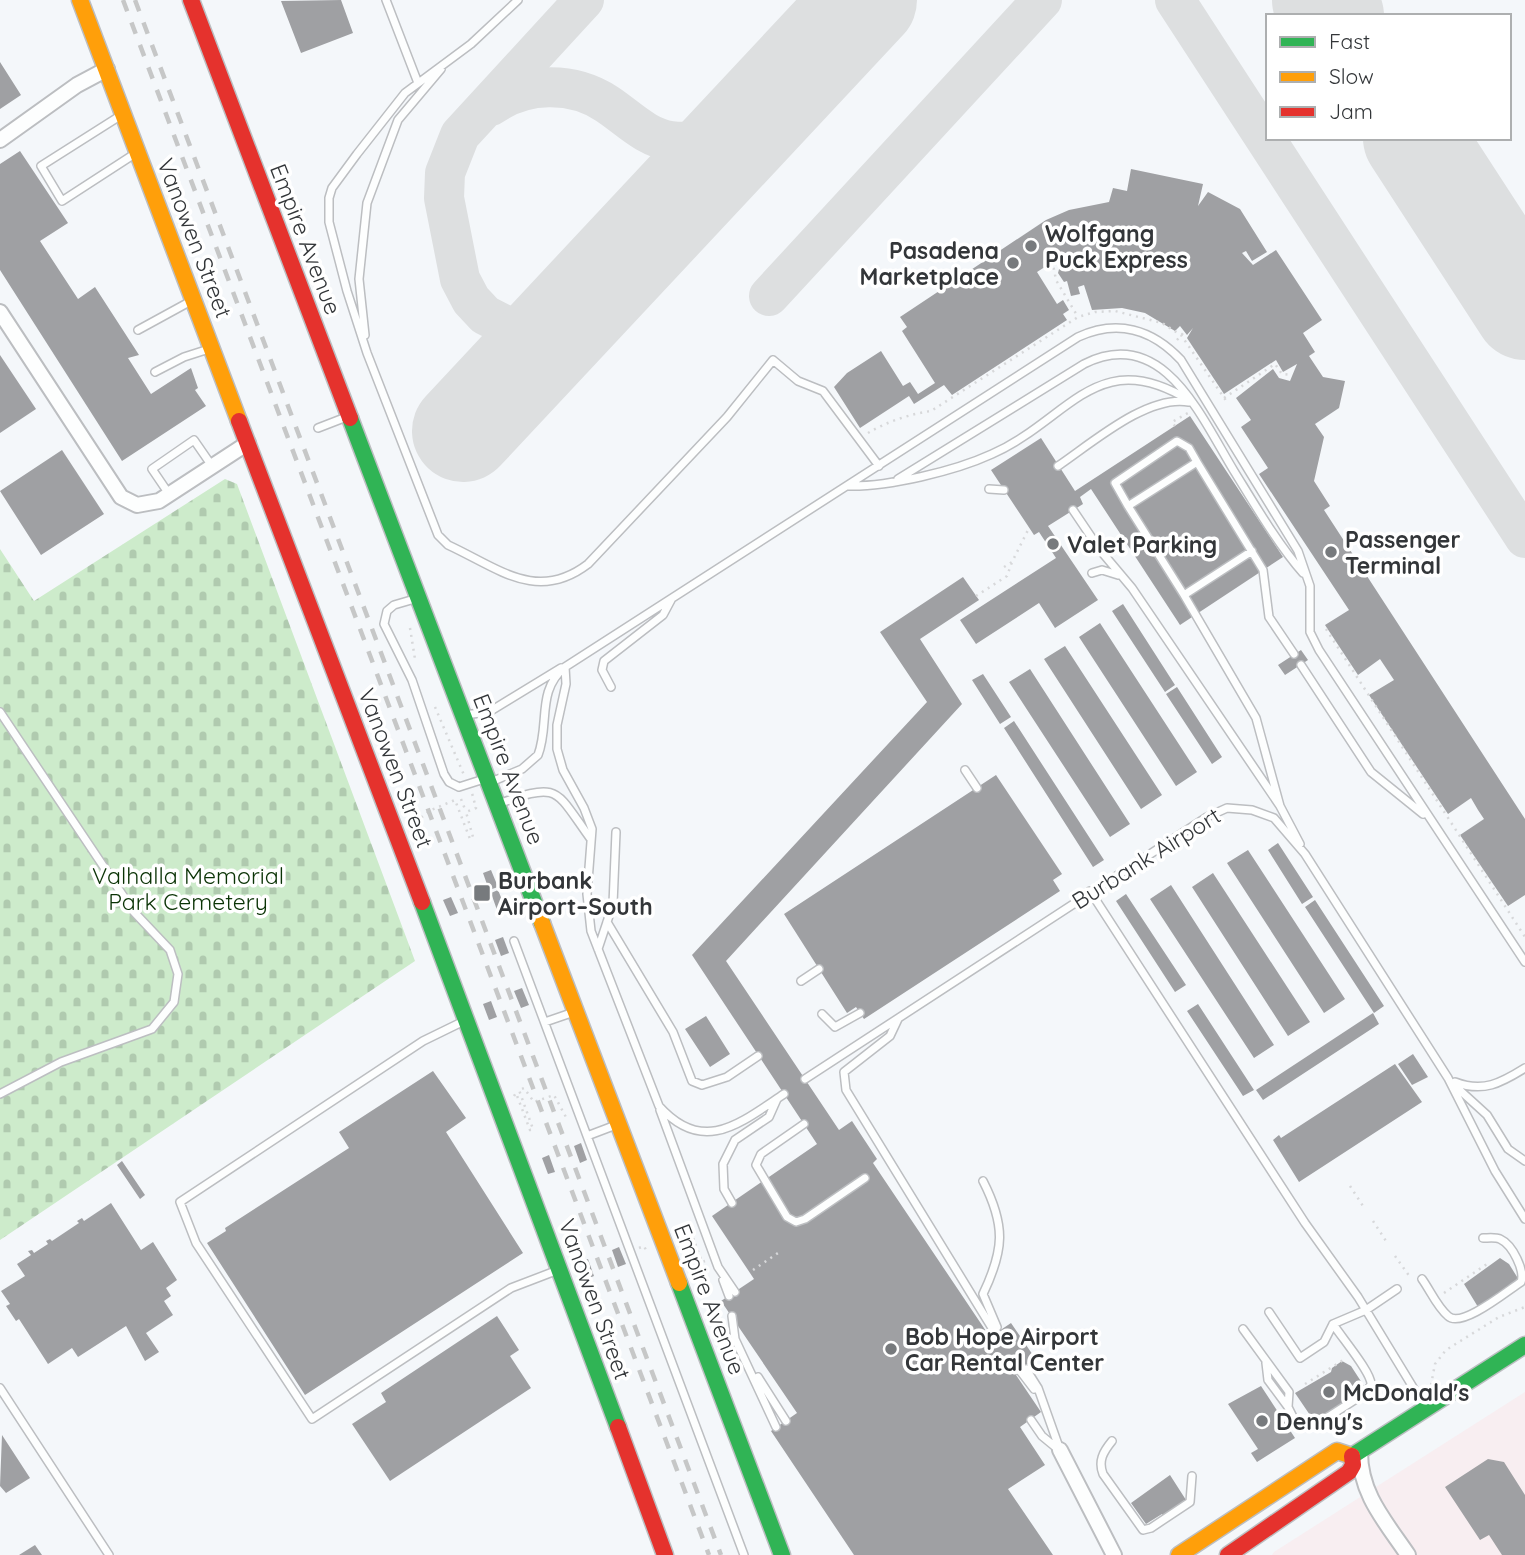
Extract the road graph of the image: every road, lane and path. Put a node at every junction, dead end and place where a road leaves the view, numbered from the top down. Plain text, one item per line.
1 (80, 0) edge
2 (191, 0) edge
3 (386, 0) edge
4 (518, 0) edge
5 (453, 57) junction
6 (107, 69) junction
7 (417, 82) junction
8 (421, 89) junction
9 (123, 114) junction
10 (0, 140) edge
11 (138, 152) junction
12 (1051, 254) dead end
13 (194, 299) junction
14 (0, 312) edge
15 (1078, 317) dead end
16 (138, 330) dead end
17 (213, 348) junction
18 (367, 353) junction
19 (155, 372) dead end
20 (1292, 375) dead end
21 (1224, 398) dead end
22 (1193, 403) junction
23 (1188, 413) dead end
24 (349, 416) junction
25 (1175, 426) dead end
26 (318, 428) dead end
27 (248, 443) junction
28 (1197, 462) junction
29 (212, 466) junction
30 (879, 466) junction
31 (1058, 466) dead end
32 (898, 479) junction
33 (845, 486) junction
34 (989, 489) dead end
35 (1004, 490) dead end
36 (169, 494) junction
37 (1128, 506) junction
38 (1073, 510) dead end
39 (1029, 528) dead end
40 (1252, 551) junction
41 (1012, 562) junction
42 (1004, 567) dead end
43 (1092, 573) dead end
44 (1122, 577) junction
45 (1307, 578) junction
46 (1184, 595) junction
47 (976, 596) dead end
48 (419, 598) junction
49 (672, 600) junction
50 (1325, 629) dead end
51 (1294, 654) dead end
52 (1301, 665) dead end
53 (565, 667) junction
54 (611, 687) dead end
55 (0, 712) edge
56 (464, 715) junction
57 (965, 771) dead end
58 (489, 780) junction
59 (471, 788) dead end
60 (977, 788) dead end
61 (461, 798) dead end
62 (498, 804) junction
63 (1280, 806) junction
64 (466, 812) junction
65 (1429, 818) junction
66 (416, 822) dead end
67 (616, 832) dead end
68 (590, 838) junction
69 (1305, 854) junction
70 (1090, 891) junction
71 (607, 922) junction
72 (1525, 937) edge
73 (514, 941) dead end
74 (598, 949) junction
75 (1525, 962) edge
76 (819, 969) dead end
77 (801, 981) dead end
78 (578, 1010) junction
79 (860, 1013) dead end
80 (822, 1014) dead end
81 (898, 1018) junction
82 (467, 1020) junction
83 (545, 1022) junction
84 (758, 1056) dead end
85 (1525, 1068) edge
86 (805, 1079) dead end
87 (1448, 1079) junction
88 (0, 1094) edge
89 (554, 1095) dead end
90 (516, 1106) dead end
91 (659, 1106) junction
92 (620, 1123) junction
93 (804, 1124) dead end
94 (587, 1136) junction
95 (1525, 1161) edge
96 (865, 1178) dead end
97 (983, 1181) dead end
98 (1350, 1186) dead end
99 (732, 1203) dead end
100 (1363, 1206) dead end
101 (1525, 1219) edge
102 (1373, 1221) dead end
103 (1483, 1238) dead end
104 (1386, 1241) dead end
105 (778, 1253) dead end
106 (1395, 1256) dead end
107 (1490, 1262) dead end
108 (561, 1269) junction
109 (753, 1270) dead end
110 (1410, 1277) dead end
111 (1422, 1279) dead end
112 (1397, 1289) dead end
113 (732, 1294) dead end
114 (1441, 1295) dead end
115 (1525, 1307) edge
116 (1366, 1310) junction
117 (1269, 1312) dead end
118 (732, 1316) dead end
119 (1333, 1324) junction
120 (1243, 1329) dead end
121 (1525, 1345) edge
122 (744, 1356) junction
123 (1349, 1363) dead end
124 (1023, 1370) dead end
125 (1305, 1384) dead end
126 (0, 1388) edge
127 (1426, 1409) junction
128 (1031, 1420) dead end
129 (786, 1421) dead end
130 (776, 1427) dead end
131 (1112, 1441) dead end
132 (1060, 1450) junction
133 (1356, 1453) junction
134 (1192, 1476) dead end
135 (109, 1555) edge
136 (665, 1555) edge
137 (744, 1555) edge
138 (782, 1555) edge
139 (1114, 1555) edge
140 (1180, 1555) edge
141 (1228, 1555) edge
142 (1408, 1555) edge

1 - 6 main road, Vanowen Street
2 - 24 main road, Empire Avenue
3 - 7 lane
4 - 5 lane
5 - 7 lane
5 - 8 lane
6 - 9 main road, Vanowen Street
6 - 10 street
7 - 8 lane
7 - 18 lane
8 - 18 lane
9 - 11 main road, Vanowen Street
9 - 11 lane
11 - 13 main road, Vanowen Street
12 - 15 path
13 - 16 lane
13 - 17 main road, Vanowen Street
14 - 36 street
17 - 19 lane
17 - 27 main road, Vanowen Street
18 - 30 lane
20 - 21 path
22 - 31 lane
22 - 32 lane
22 - 32 lane
22 - 45 lane
23 - 25 path
24 - 26 lane
24 - 48 main road, Empire Avenue
27 - 29 street
27 - 82 main road, Vanowen Street
28 - 37 lane
28 - 37 lane
28 - 40 lane
29 - 36 street
29 - 36 lane
30 - 33 lane
30 - 45 lane
32 - 33 lane
33 - 49 lane
34 - 35 lane
37 - 46 lane
38 - 44 lane
39 - 41 path
40 - 46 lane
40 - 51 lane
41 - 42 path
41 - 47 path
43 - 44 lane
44 - 63 lane
45 - 65 lane
46 - 63 lane
48 - 56 main road, Empire Avenue
48 - 58 lane
49 - 53 lane
49 - 54 lane
50 - 72 path
52 - 65 lane
53 - 56 lane
53 - 58 lane
53 - 68 lane
55 - 88 lane
56 - 58 main road, Empire Avenue
57 - 60 lane
58 - 62 main road, Empire Avenue
59 - 64 path
61 - 64 path
62 - 68 lane
62 - 78 main road, Empire Avenue
63 - 69 lane
64 - 66 path
65 - 75 lane
67 - 71 lane
68 - 74 lane
69 - 70 lane, Burbank Airport
69 - 87 lane, Burbank Airport
70 - 81 lane, Burbank Airport
70 - 116 lane
71 - 74 lane
71 - 84 lane
73 - 83 lane
74 - 91 lane
76 - 77 lane
78 - 83 lane
78 - 92 main road, Empire Avenue
79 - 80 lane
81 - 86 lane, Burbank Airport
81 - 97 lane
82 - 108 main road, Vanowen Street
82 - 108 lane
83 - 94 lane
85 - 87 lane
87 - 95 lane
87 - 101 lane, Burbank Airport
89 - 90 path
91 - 99 lane
91 - 113 lane
92 - 94 lane
92 - 138 main road, Empire Avenue
93 - 96 lane
94 - 137 lane
98 - 100 path
102 - 104 path
103 - 111 lane
105 - 109 path
106 - 110 path
107 - 114 path
108 - 136 main road, Vanowen Street
112 - 116 lane
115 - 127 path
116 - 119 lane
116 - 127 lane
117 - 119 lane
118 - 122 lane
119 - 120 lane
121 - 127 main road
122 - 129 lane
122 - 130 lane
123 - 125 path
124 - 132 lane
126 - 135 lane
127 - 133 main road
128 - 132 lane
131 - 134 lane
132 - 139 street
133 - 140 main road
133 - 141 main road
133 - 142 street

